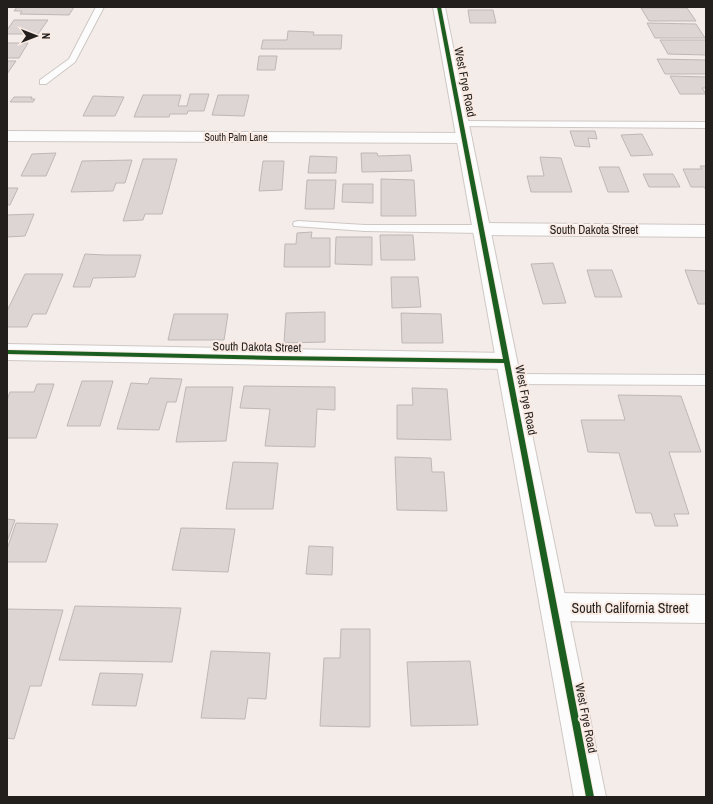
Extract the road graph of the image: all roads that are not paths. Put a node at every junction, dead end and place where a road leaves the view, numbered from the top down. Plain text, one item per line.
1 (100, 7) edge
2 (439, 7) edge
3 (43, 82) dead end
4 (706, 125) edge
5 (463, 131) junction
6 (7, 136) edge
7 (298, 224) dead end
8 (482, 229) junction
9 (706, 231) edge
10 (7, 352) edge
11 (509, 370) junction
12 (706, 380) edge
13 (554, 607) junction
14 (706, 609) edge
15 (590, 797) edge

1 - 3 lane
2 - 5 street, West Frye Road
4 - 5 lane
5 - 6 street, South Palm Lane
5 - 8 street, West Frye Road
7 - 8 lane
8 - 9 street, South Dakota Street
8 - 11 street, West Frye Road
10 - 11 street, South Dakota Street
11 - 12 lane
11 - 13 street, West Frye Road
13 - 14 street, South California Street
13 - 15 street, West Frye Road

